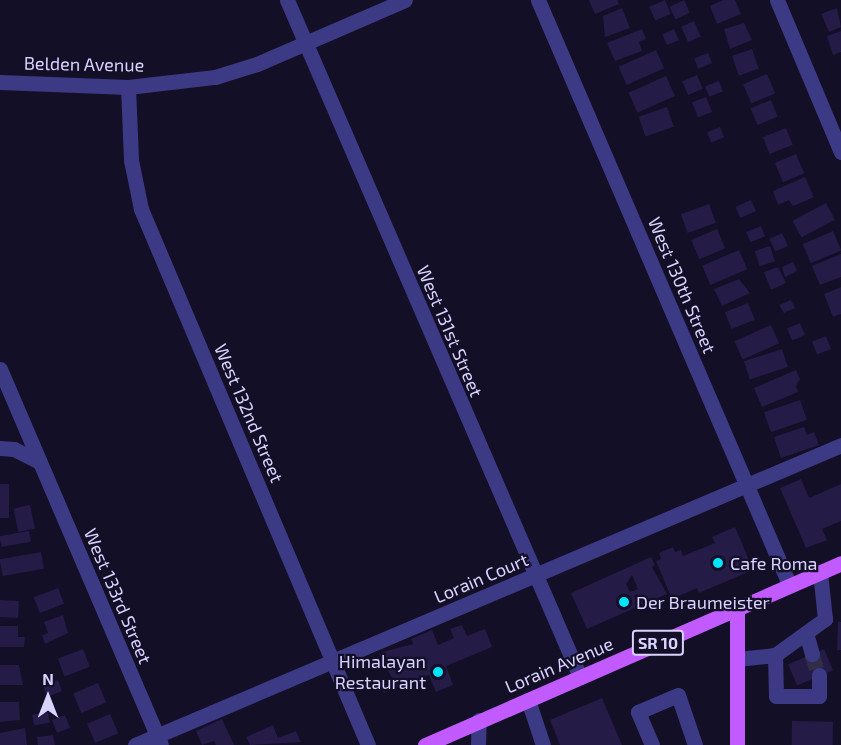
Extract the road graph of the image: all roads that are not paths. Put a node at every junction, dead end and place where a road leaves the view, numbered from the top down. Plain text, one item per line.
1 (287, 0) edge
2 (405, 0) edge
3 (538, 0) edge
4 (777, 0) edge
5 (305, 41) junction
6 (0, 82) edge
7 (128, 87) junction
8 (841, 152) edge
9 (0, 369) edge
10 (841, 445) edge
11 (0, 448) edge
12 (40, 462) junction
13 (747, 486) junction
14 (841, 563) edge
15 (820, 572) junction
16 (534, 576) junction
17 (789, 584) junction
18 (737, 609) junction
19 (806, 633) junction
20 (812, 654) tunnel mouth
21 (776, 655) junction
22 (737, 659) junction
23 (333, 661) junction
24 (819, 675) tunnel mouth
25 (580, 677) junction
26 (528, 700) junction
27 (479, 720) junction
28 (159, 740) edge
29 (135, 745) edge
30 (368, 745) edge
31 (425, 745) edge
32 (478, 745) edge
33 (543, 745) edge
34 (652, 745) edge
35 (694, 745) edge
36 (737, 745) edge

1 - 5 street, West 131st Street
2 - 5 street, Belden Avenue
3 - 13 street, West 130th Street
4 - 8 street
5 - 7 street, Belden Avenue
5 - 16 street, West 131st Street
6 - 7 street, Belden Avenue
7 - 23 street, West 132nd Street
9 - 12 street, West 133rd Street
10 - 13 street, Lorain Court
11 - 12 street
12 - 28 street, West 133rd Street
13 - 16 street, Lorain Court
13 - 17 street, West 130th Street
14 - 15 main road, Lorain Avenue / SR 10
15 - 17 main road, Lorain Avenue / SR 10
15 - 19 street
16 - 23 street, Lorain Court
16 - 25 street, West 131st Street
17 - 18 main road, Lorain Avenue / SR 10
18 - 22 main road
18 - 25 main road, Lorain Avenue / SR 10
19 - 20 street
19 - 21 street
21 - 22 street
21 - 24 street
22 - 36 main road
23 - 28 street, Lorain Court
23 - 30 street, West 132nd Street
25 - 26 main road, Lorain Avenue / SR 10
26 - 27 main road, Lorain Avenue / SR 10
26 - 33 street
27 - 31 main road, Lorain Avenue / SR 10
27 - 32 street
28 - 29 street, Lorain Court
34 - 35 street

